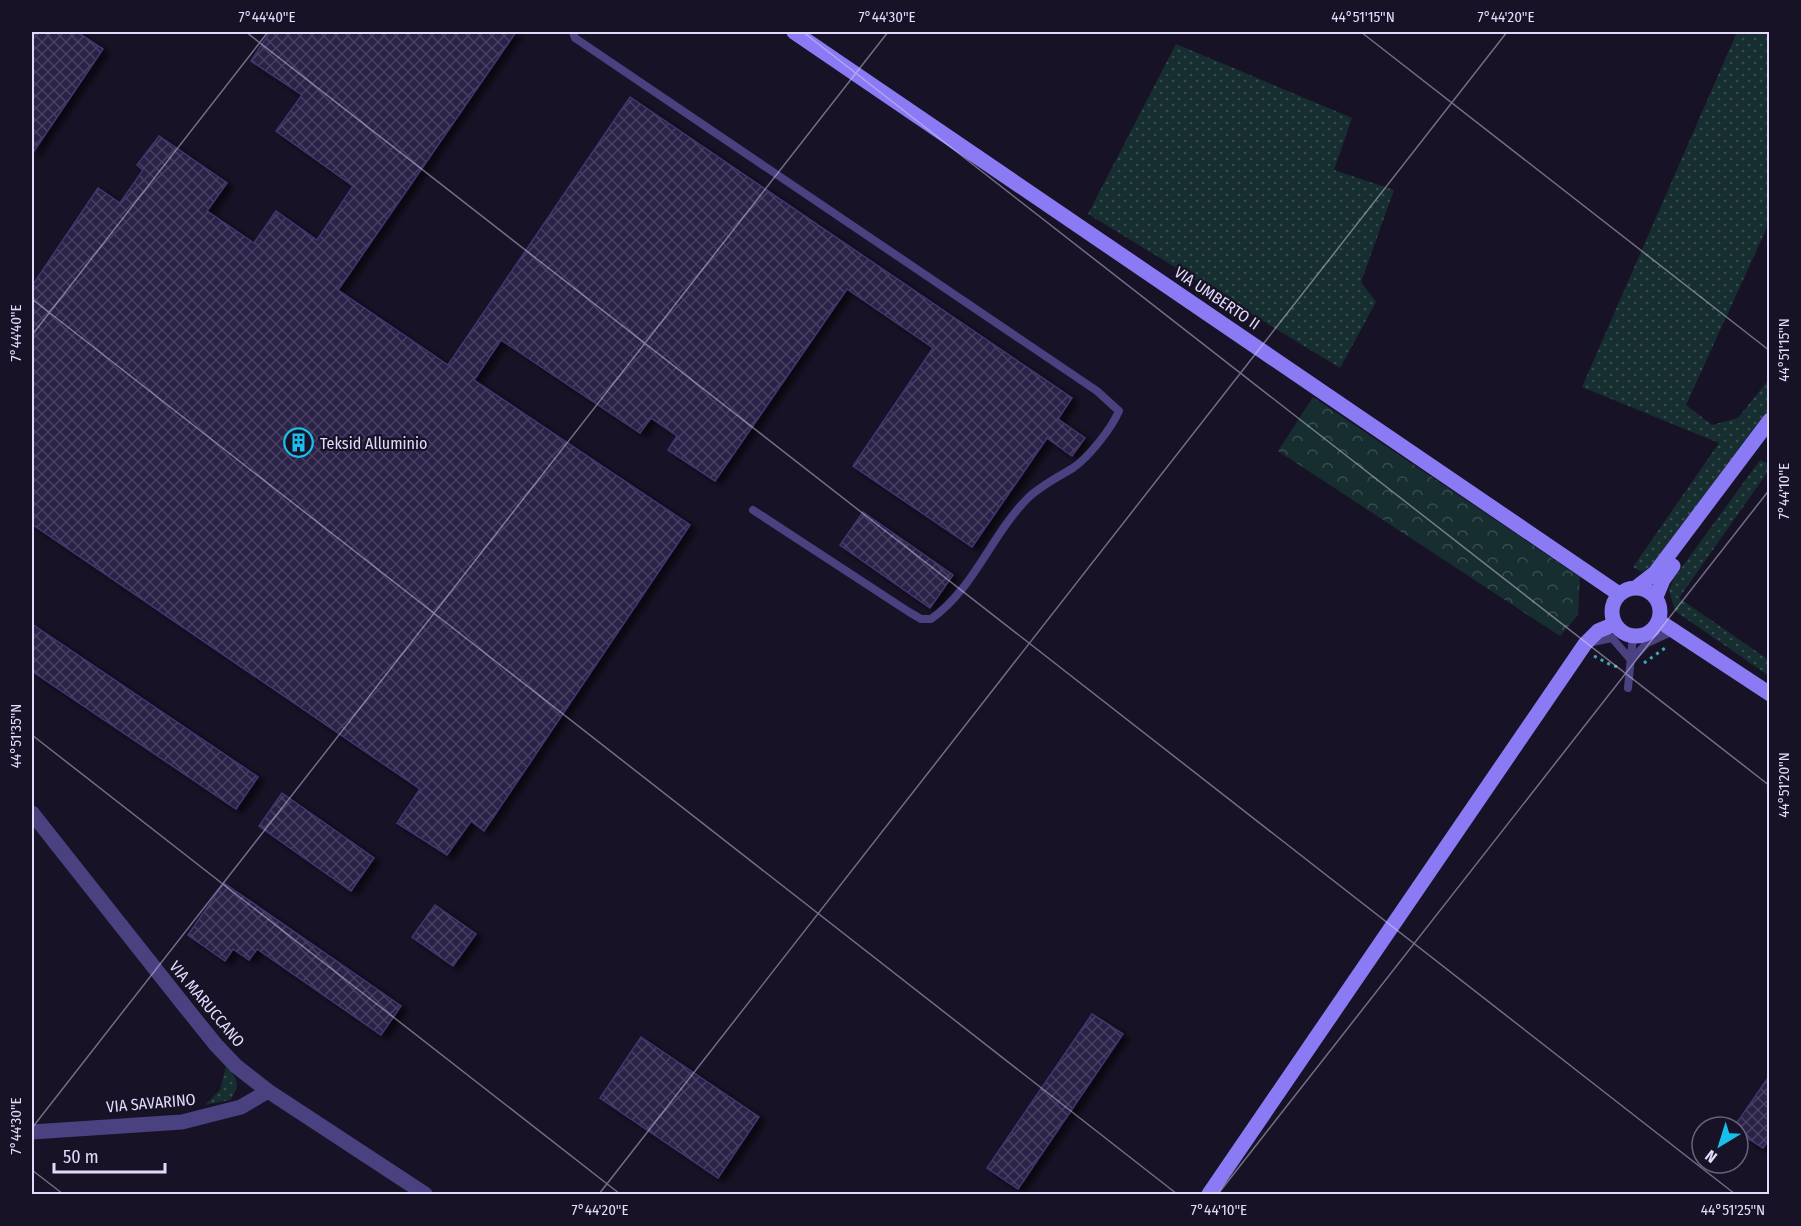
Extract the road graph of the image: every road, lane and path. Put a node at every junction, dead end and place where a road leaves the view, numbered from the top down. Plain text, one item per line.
1 (573, 32) edge
2 (794, 32) edge
3 (1770, 420) edge
4 (1770, 437) edge
5 (753, 510) dead end
6 (1637, 587) junction
7 (1619, 594) junction
8 (1656, 597) junction
9 (1659, 621) junction
10 (1615, 624) junction
11 (1673, 631) junction
12 (1633, 636) junction
13 (1689, 640) junction
14 (1587, 649) junction
15 (1631, 665) junction
16 (1628, 688) dead end
17 (1770, 693) edge
18 (32, 813) edge
19 (268, 1091) junction
20 (32, 1132) edge
21 (425, 1194) edge
22 (1209, 1194) edge

1 - 5 lane
2 - 7 street, VIA UMBERTO II
3 - 6 street
4 - 8 street
6 - 7 street
6 - 8 street
7 - 10 street
8 - 9 street
9 - 11 street
9 - 12 street
10 - 12 street
10 - 14 street
11 - 13 street
11 - 15 lane
12 - 15 lane
13 - 15 path
13 - 17 street
14 - 15 path
14 - 15 lane
14 - 22 street
15 - 16 lane
18 - 19 street, VIA MARUCCANO
19 - 20 street, VIA SAVARINO
19 - 21 street, VIA MARUCCANO

